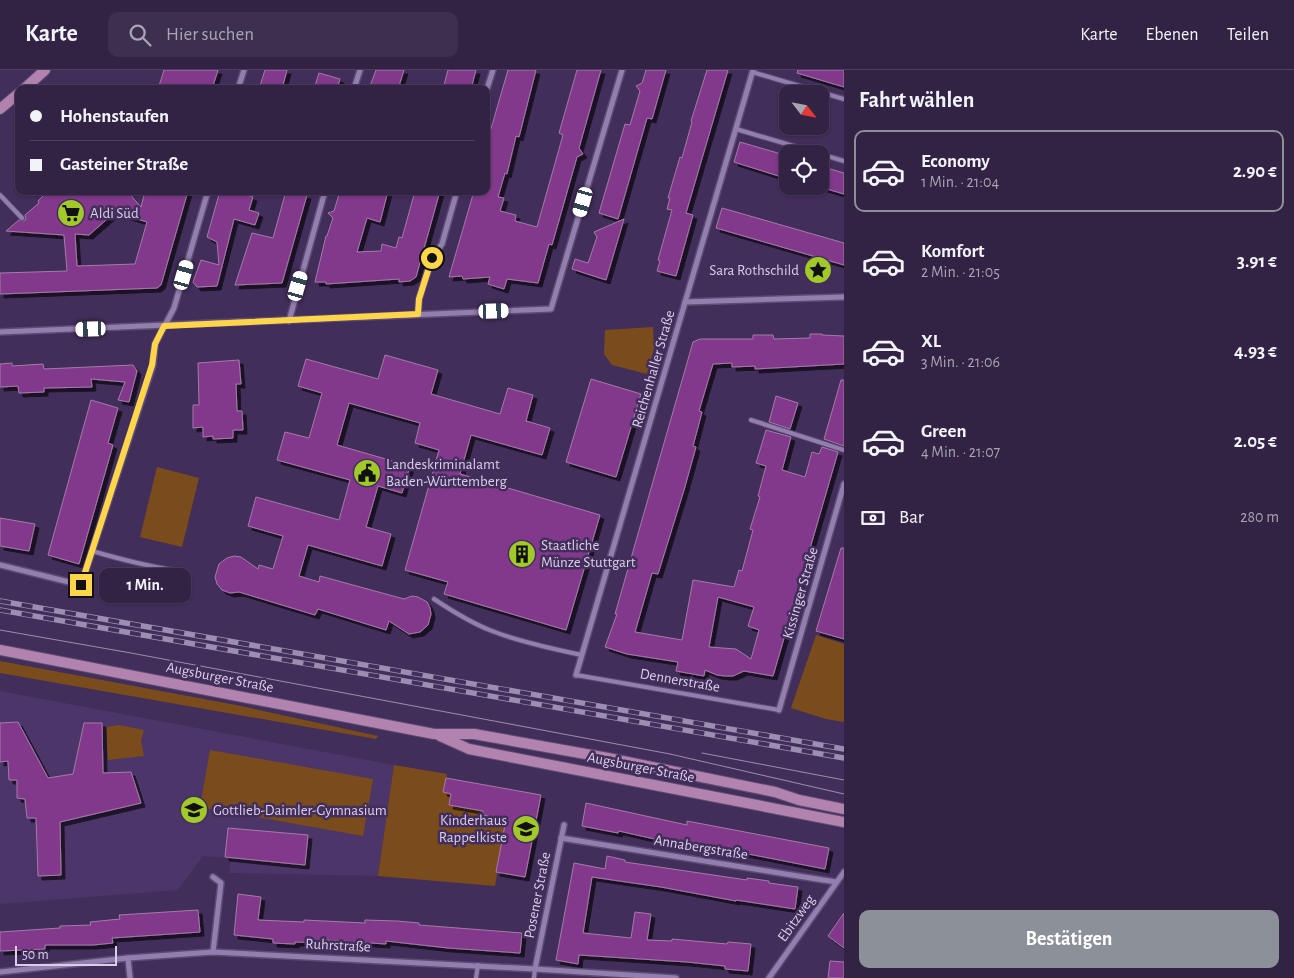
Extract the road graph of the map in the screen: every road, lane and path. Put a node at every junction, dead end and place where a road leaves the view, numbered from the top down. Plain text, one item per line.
1 (46, 70) edge
2 (244, 70) edge
3 (360, 70) edge
4 (493, 70) edge
5 (622, 70) edge
6 (753, 71) edge
7 (29, 85) edge
8 (239, 85) edge
9 (355, 85) edge
10 (488, 85) edge
11 (15, 96) edge
12 (844, 99) edge
13 (0, 109) edge
14 (736, 129) junction
15 (844, 161) edge
16 (0, 195) edge
17 (207, 195) edge
18 (324, 195) edge
19 (456, 195) edge
20 (22, 218) dead end
21 (844, 297) edge
22 (685, 302) junction
23 (418, 314) junction
24 (289, 321) junction
25 (164, 326) junction
26 (0, 332) edge
27 (751, 420) dead end
28 (844, 450) edge
29 (844, 484) edge
30 (92, 550) junction
31 (0, 565) edge
32 (186, 572) dead end
33 (434, 599) dead end
34 (0, 650) edge
35 (582, 655) junction
36 (576, 675) joint
37 (779, 710) joint
38 (434, 734) junction
39 (844, 810) edge
40 (844, 822) edge
41 (564, 826) dead end
42 (562, 838) junction
43 (844, 872) edge
44 (213, 877) dead end
45 (836, 882) junction
46 (213, 952) junction
47 (128, 958) junction
48 (478, 965) junction
49 (535, 968) junction
50 (0, 972) edge
51 (130, 978) edge
52 (476, 978) edge
53 (534, 978) edge
54 (676, 978) edge
55 (769, 978) edge

1 - 7 main road
2 - 8 street
3 - 9 street
4 - 10 street
5 - 23 street
6 - 12 lane
6 - 14 street, Reichenhaller Straße
11 - 13 main road
14 - 15 lane
14 - 22 street, Reichenhaller Straße
16 - 20 lane
17 - 25 street
18 - 24 street
19 - 23 street
21 - 22 street
22 - 35 street, Reichenhaller Straße
23 - 24 street
24 - 25 street
25 - 26 street
25 - 30 street
27 - 28 lane
29 - 37 street, Kissinger Straße
30 - 31 street
30 - 32 lane
33 - 35 lane
34 - 38 main road, Augsburger Straße
35 - 36 street, Reichenhaller Straße
36 - 37 lane, Dennerstraße
38 - 39 main road, Augsburger Straße
38 - 40 main road, Augsburger Straße
41 - 42 street, Posener Straße
42 - 45 street, Annabergstraße
42 - 49 street, Posener Straße
43 - 45 street, Ebitzweg
44 - 46 street
45 - 55 street, Ebitzweg
46 - 47 street, Ruhrstraße
46 - 48 street, Ruhrstraße
47 - 50 street, Ruhrstraße
47 - 51 street
48 - 49 street, Ruhrstraße
48 - 52 lane
49 - 53 lane
49 - 54 street, Ruhrstraße

